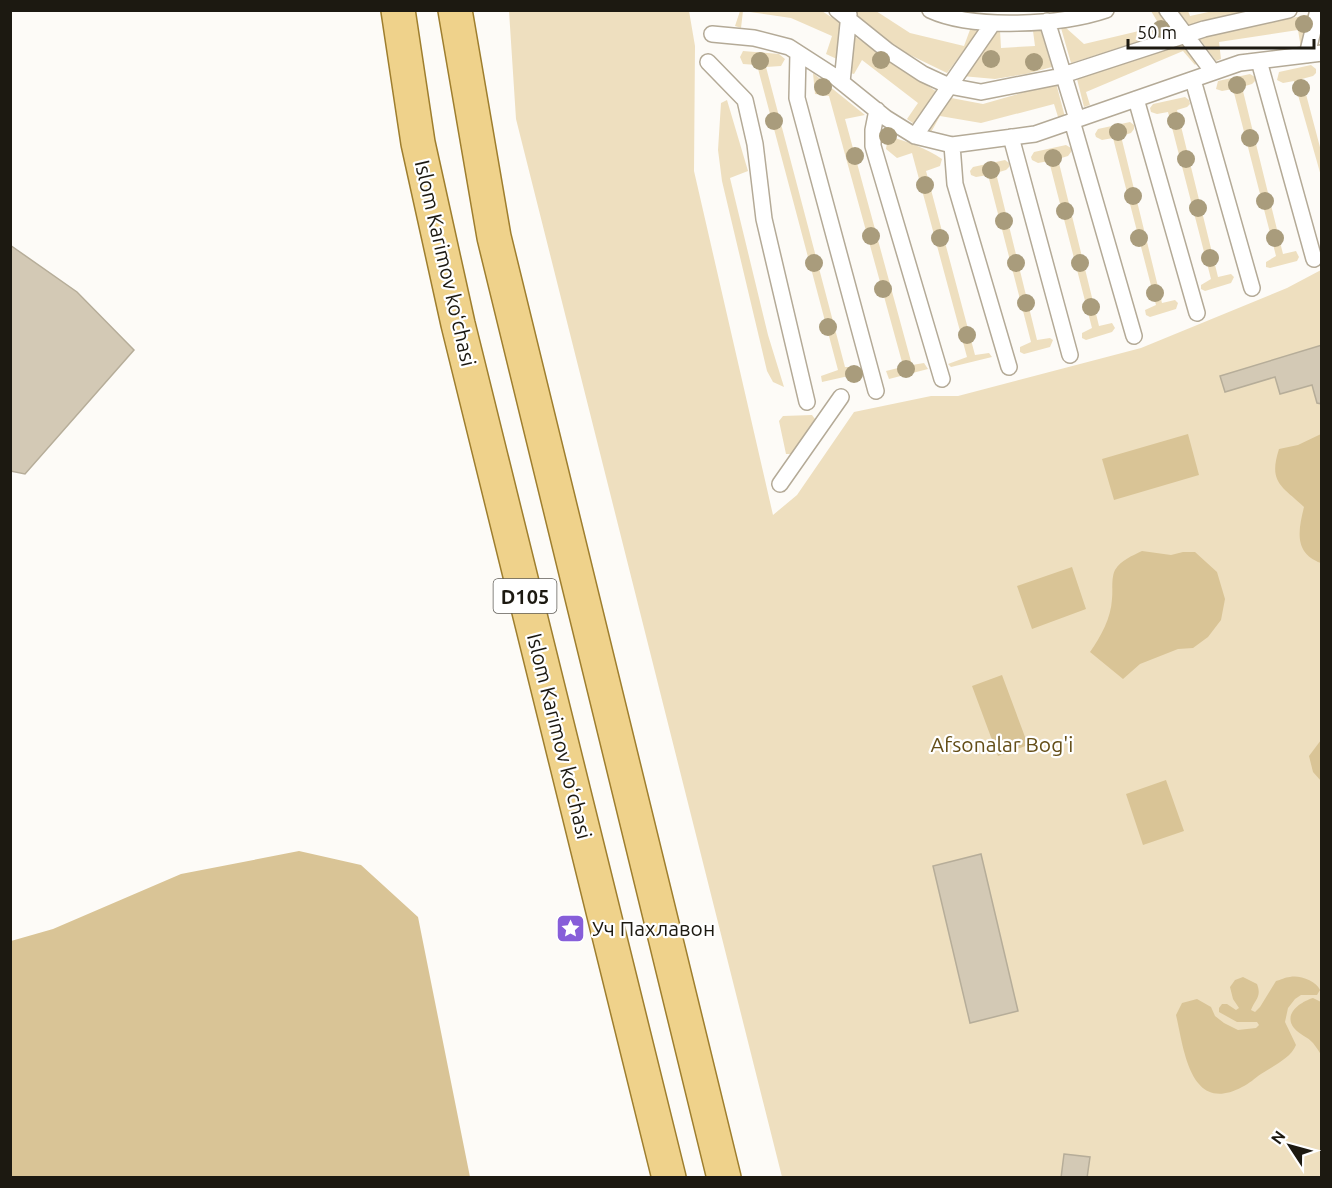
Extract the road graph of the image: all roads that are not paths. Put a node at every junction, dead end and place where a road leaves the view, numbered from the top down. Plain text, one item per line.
1 (398, 10) edge
2 (930, 10) edge
3 (1106, 10) edge
4 (1167, 10) edge
5 (1289, 10) edge
6 (1318, 10) edge
7 (845, 14) edge
8 (1049, 17) edge
9 (988, 19) edge
10 (459, 21) edge
11 (712, 34) dead end
12 (1187, 35) junction
13 (798, 53) junction
14 (1314, 54) edge
15 (1259, 61) junction
16 (708, 62) dead end
17 (1214, 72) junction
18 (1063, 74) junction
19 (1193, 80) junction
20 (842, 82) junction
21 (949, 86) junction
22 (1136, 99) junction
23 (877, 110) junction
24 (1074, 120) junction
25 (915, 136) junction
26 (1011, 137) junction
27 (952, 145) junction
28 (1314, 259) dead end
29 (1252, 288) dead end
30 (1197, 313) dead end
31 (1134, 336) dead end
32 (1070, 355) dead end
33 (1009, 367) dead end
34 (942, 379) dead end
35 (876, 391) dead end
36 (841, 397) dead end
37 (807, 402) dead end
38 (780, 484) dead end
39 (669, 1178) edge
40 (724, 1178) edge

1 - 39 main road, Islom Karimov koʻchasi / D105
2 - 9 lane
3 - 8 lane
4 - 12 lane
5 - 12 lane
6 - 14 lane
7 - 20 lane
7 - 21 lane
8 - 9 lane
8 - 18 lane
9 - 21 lane
10 - 40 main road, D105
11 - 13 lane
12 - 17 lane
12 - 18 lane
13 - 20 lane
13 - 35 lane
14 - 15 lane
15 - 17 lane
15 - 28 lane
16 - 37 lane
17 - 19 lane
18 - 21 lane
18 - 24 lane
19 - 22 lane
19 - 29 lane
20 - 23 lane
21 - 25 lane
22 - 24 lane
22 - 30 lane
23 - 25 lane
23 - 34 lane
24 - 26 lane
24 - 31 lane
25 - 27 lane
26 - 27 lane
26 - 32 lane
27 - 33 lane
36 - 38 lane

